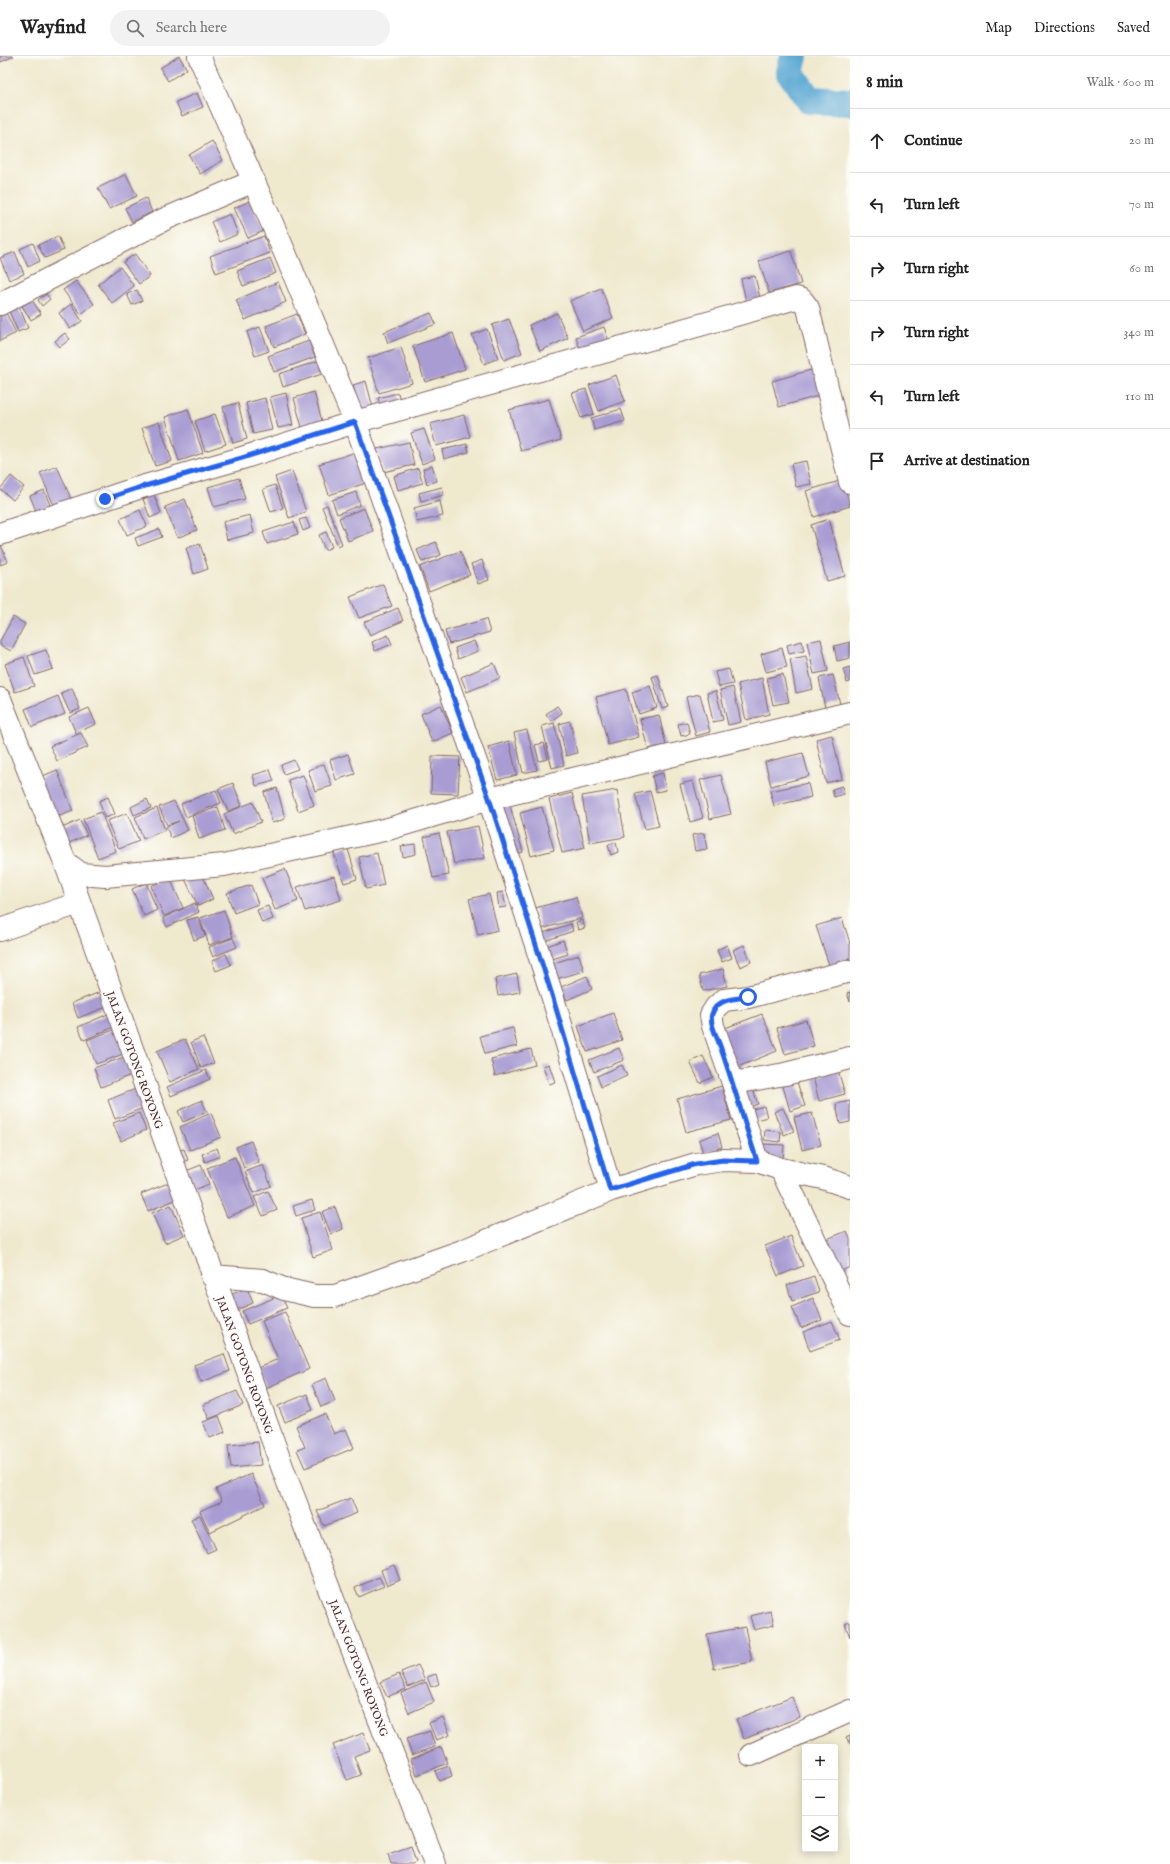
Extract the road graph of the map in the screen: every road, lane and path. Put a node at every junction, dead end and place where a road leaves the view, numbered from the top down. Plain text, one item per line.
1 (199, 56) edge
2 (254, 181) junction
3 (0, 304) edge
4 (355, 422) junction
5 (850, 482) edge
6 (0, 534) edge
7 (0, 699) edge
8 (850, 713) edge
9 (489, 798) junction
10 (65, 862) junction
11 (79, 903) junction
12 (0, 930) edge
13 (850, 971) edge
14 (850, 1058) edge
15 (733, 1083) junction
16 (757, 1161) junction
17 (780, 1169) junction
18 (850, 1187) edge
19 (610, 1190) junction
20 (212, 1276) junction
21 (850, 1314) edge
22 (850, 1711) edge
23 (751, 1755) dead end
24 (435, 1864) edge

1 - 2 street
2 - 3 street
2 - 4 street
4 - 5 street
4 - 6 street
4 - 9 street
7 - 10 street, JALAN GOTONG ROYONG
8 - 9 street
9 - 10 street
9 - 19 street
10 - 11 street, JALAN GOTONG ROYONG
11 - 12 street
11 - 20 street, JALAN GOTONG ROYONG
13 - 15 street
14 - 15 street
15 - 16 street
16 - 17 street
16 - 19 street
17 - 18 street
17 - 21 street
19 - 20 street
20 - 24 street, JALAN GOTONG ROYONG
22 - 23 street

